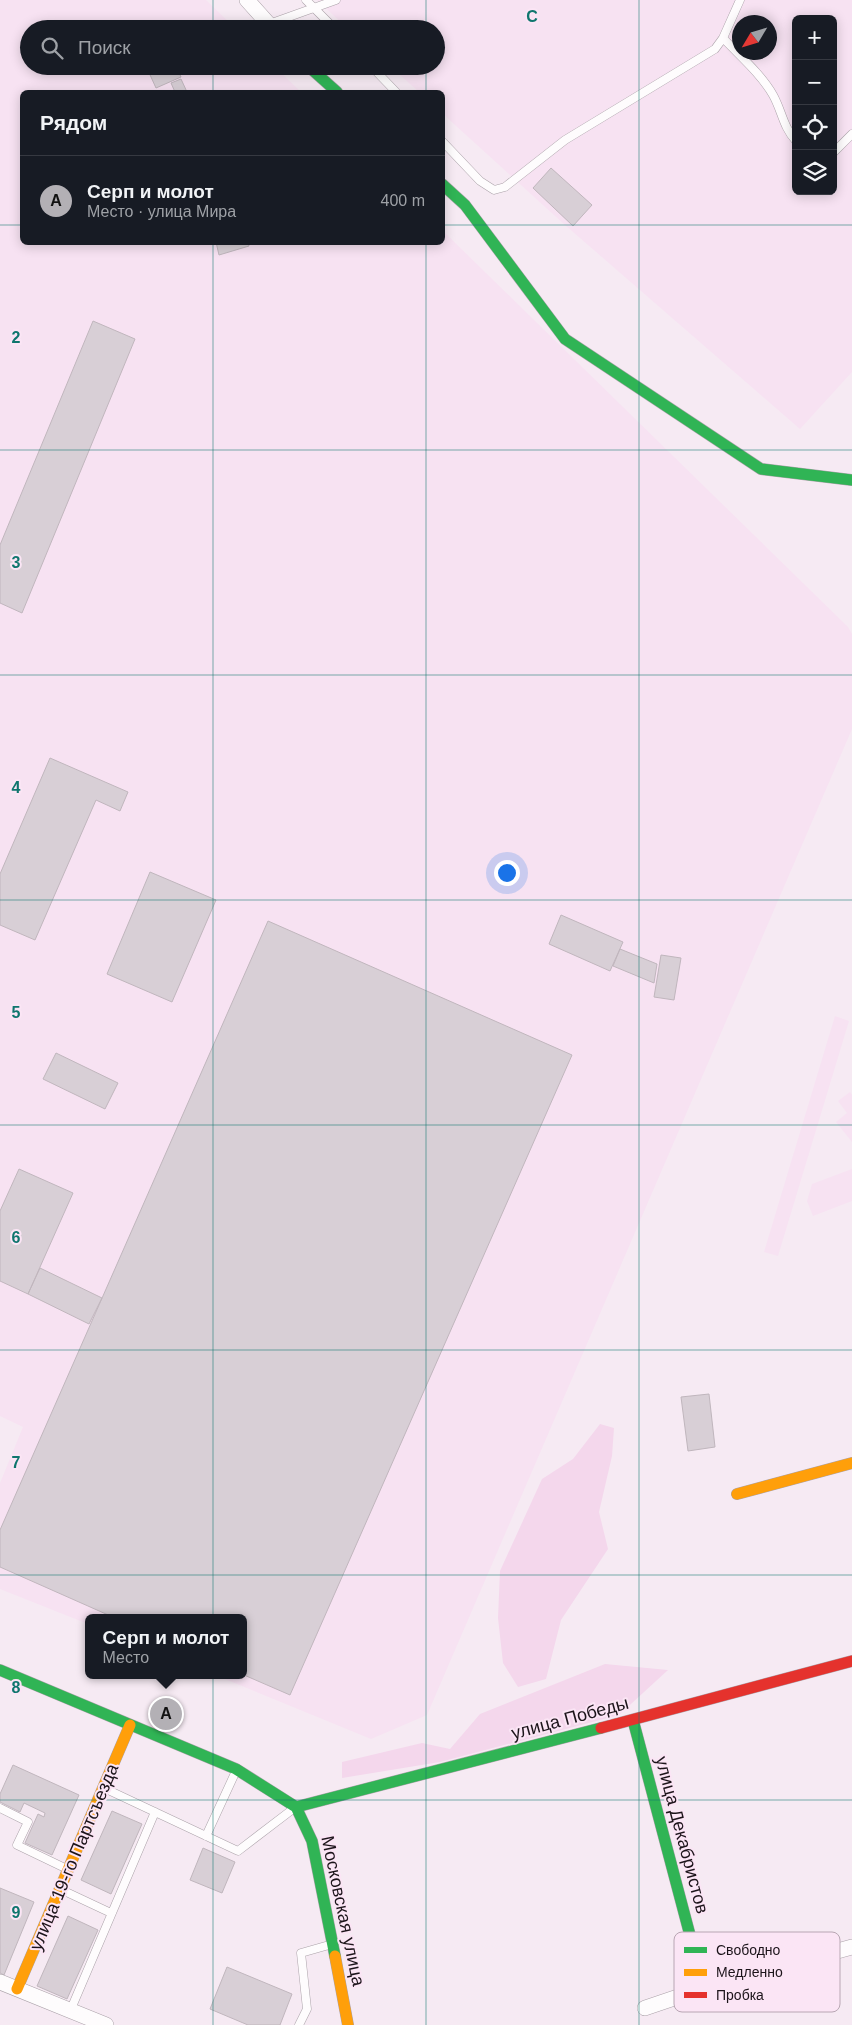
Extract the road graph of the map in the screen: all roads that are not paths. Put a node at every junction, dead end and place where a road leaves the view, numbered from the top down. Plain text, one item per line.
1 (247, 0) edge
2 (306, 0) edge
3 (336, 0) edge
4 (740, 0) edge
5 (314, 8) junction
6 (265, 20) edge
7 (285, 20) edge
8 (326, 20) edge
9 (724, 38) junction
10 (318, 75) edge
11 (380, 75) edge
12 (335, 90) edge
13 (394, 90) edge
14 (852, 134) edge
15 (792, 136) edge
16 (445, 144) edge
17 (836, 150) edge
18 (445, 186) edge
19 (852, 480) edge
20 (852, 1463) edge
21 (737, 1494) dead end
22 (852, 1661) edge
23 (0, 1670) edge
24 (634, 1720) junction
25 (130, 1725) junction
26 (236, 1769) junction
27 (104, 1788) junction
28 (296, 1807) junction
29 (0, 1808) edge
30 (155, 1812) junction
31 (206, 1836) junction
32 (68, 1869) junction
33 (60, 1890) junction
34 (112, 1913) junction
35 (689, 1932) edge
36 (334, 1944) junction
37 (0, 1982) edge
38 (17, 1989) junction
39 (674, 1998) edge
40 (645, 2008) dead end
41 (71, 2010) junction
42 (106, 2025) edge
43 (299, 2025) edge
44 (348, 2025) edge

1 - 6 street
2 - 5 lane
3 - 5 lane
4 - 9 lane
5 - 7 lane
5 - 8 lane
9 - 15 lane
9 - 16 lane
10 - 12 street
11 - 13 lane
14 - 17 lane
18 - 19 street
20 - 21 street
22 - 24 street, улица Победы
23 - 25 street
24 - 28 street, улица Победы
24 - 35 street, улица Декабристов
25 - 26 street
25 - 27 street, улица 19-го Партсъезда
26 - 28 street
26 - 31 lane
27 - 30 lane
27 - 32 street, улица 19-го Партсъезда
28 - 31 lane
28 - 36 street, Московская улица
29 - 32 lane
30 - 31 lane
30 - 34 lane
32 - 33 street, улица 19-го Партсъезда
33 - 34 lane
33 - 38 street, улица 19-го Партсъезда
34 - 41 lane
36 - 43 lane
36 - 44 street, Московская улица
37 - 38 street
38 - 41 street
39 - 40 street
41 - 42 street

